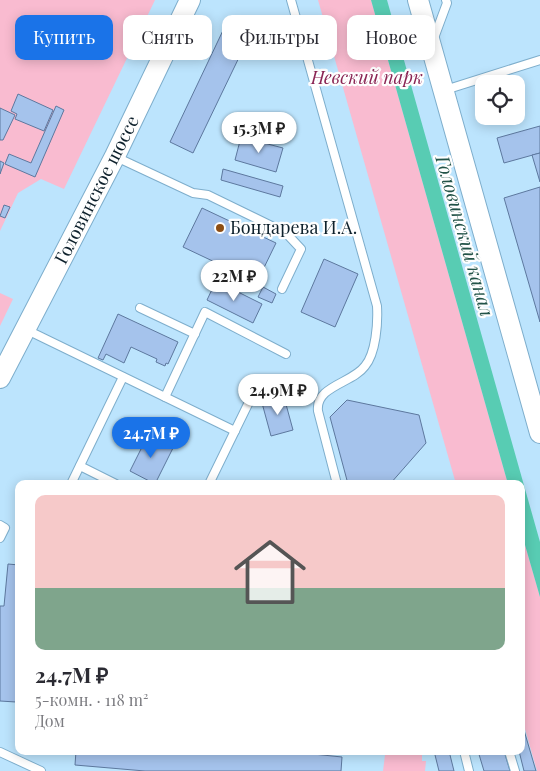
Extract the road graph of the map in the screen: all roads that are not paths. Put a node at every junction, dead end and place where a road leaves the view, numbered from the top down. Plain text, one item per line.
1 (190, 0) edge
2 (291, 0) edge
3 (418, 0) edge
4 (446, 0) edge
5 (422, 15) edge
6 (435, 34) edge
7 (435, 57) edge
8 (540, 60) edge
9 (445, 90) junction
10 (115, 156) junction
11 (282, 289) dead end
12 (140, 308) dead end
13 (25, 329) junction
14 (195, 334) junction
15 (286, 354) dead end
16 (123, 376) junction
17 (0, 378) edge
18 (281, 391) dead end
19 (165, 397) junction
20 (235, 431) junction
21 (540, 433) edge
22 (80, 466) junction
23 (73, 480) edge
24 (108, 480) edge
25 (212, 480) edge
26 (336, 480) edge
27 (0, 525) edge
28 (0, 538) edge
29 (0, 752) edge
30 (465, 755) edge
31 (510, 755) edge
32 (40, 771) edge
33 (469, 771) edge
34 (515, 771) edge

1 - 10 street, Головинское шоссе
2 - 26 lane
3 - 5 street
4 - 6 lane
7 - 9 street
8 - 9 lane
9 - 21 street
10 - 11 lane
10 - 13 street, Головинское шоссе
12 - 14 lane
13 - 16 lane
13 - 17 street, Головинское шоссе
14 - 15 lane
14 - 19 lane
16 - 19 lane
16 - 22 lane
18 - 20 lane
19 - 20 lane
20 - 25 lane
22 - 23 lane
22 - 24 lane
27 - 28 lane
29 - 32 lane
30 - 33 lane
31 - 34 lane

